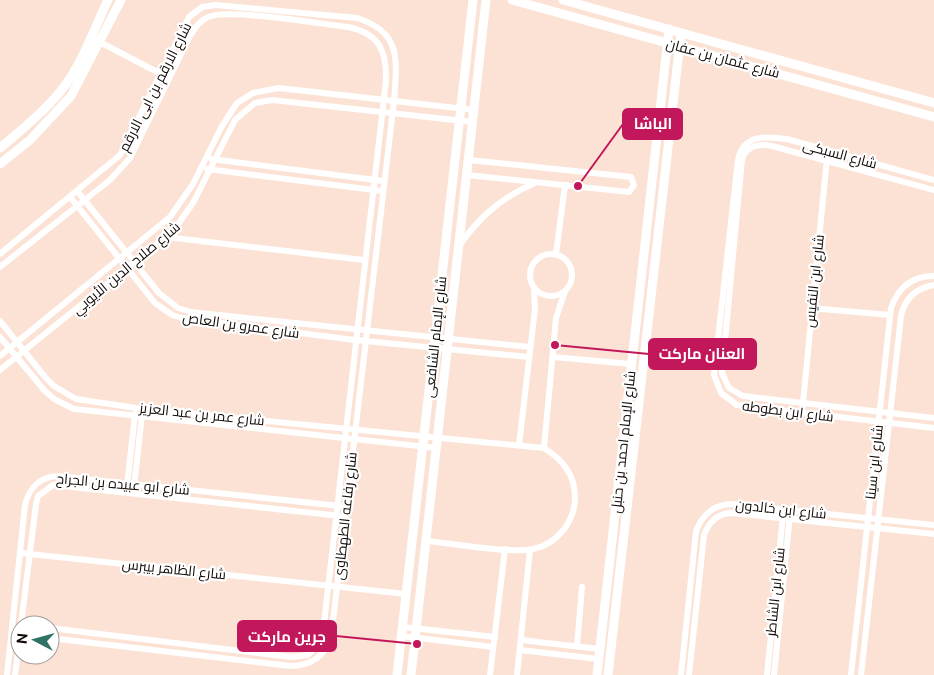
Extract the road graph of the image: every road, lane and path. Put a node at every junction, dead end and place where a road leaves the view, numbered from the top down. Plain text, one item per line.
1 (108, 0) edge
2 (121, 0) edge
3 (473, 0) edge
4 (486, 0) edge
5 (512, 0) edge
6 (563, 0) edge
7 (327, 14) junction
8 (326, 25) junction
9 (669, 30) junction
10 (681, 33) junction
11 (91, 37) junction
12 (100, 42) junction
13 (667, 43) junction
14 (679, 46) junction
15 (160, 74) junction
16 (168, 78) junction
17 (383, 99) junction
18 (394, 100) junction
19 (934, 102) edge
20 (461, 109) junction
21 (474, 110) junction
22 (382, 112) junction
23 (392, 113) junction
24 (934, 116) edge
25 (460, 121) junction
26 (472, 122) junction
27 (748, 146) junction
28 (0, 148) edge
29 (828, 150) junction
30 (206, 158) junction
31 (215, 159) junction
32 (469, 160) junction
33 (826, 160) junction
34 (0, 164) edge
35 (201, 168) junction
36 (210, 169) junction
37 (467, 175) junction
38 (373, 179) junction
39 (652, 180) junction
40 (934, 180) edge
41 (384, 181) junction
42 (663, 181) junction
43 (536, 183) junction
44 (564, 185) junction
45 (372, 189) junction
46 (934, 190) edge
47 (382, 191) junction
48 (78, 192) junction
49 (650, 194) junction
50 (661, 196) junction
51 (70, 198) junction
52 (84, 200) junction
53 (77, 206) junction
54 (166, 237) junction
55 (458, 247) junction
56 (127, 253) junction
57 (0, 254) edge
58 (556, 254) junction
59 (119, 259) junction
60 (364, 260) junction
61 (135, 263) junction
62 (729, 263) junction
63 (0, 267) edge
64 (127, 269) junction
65 (934, 276) edge
66 (934, 286) edge
67 (534, 289) junction
68 (565, 291) junction
69 (811, 308) junction
70 (890, 315) junction
71 (0, 321) edge
72 (356, 330) junction
73 (366, 331) junction
74 (0, 337) edge
75 (435, 338) junction
76 (449, 339) junction
77 (355, 340) junction
78 (365, 341) junction
79 (17, 343) junction
80 (530, 347) junction
81 (434, 348) junction
82 (9, 349) junction
83 (448, 349) junction
84 (24, 352) junction
85 (0, 356) edge
86 (529, 357) junction
87 (553, 357) junction
88 (16, 358) junction
89 (632, 364) junction
90 (0, 370) edge
91 (803, 403) junction
92 (136, 408) junction
93 (143, 408) junction
94 (802, 412) junction
95 (880, 412) junction
96 (890, 413) junction
97 (138, 417) junction
98 (934, 418) edge
99 (879, 422) junction
100 (889, 423) junction
101 (934, 428) edge
102 (346, 429) junction
103 (354, 430) junction
104 (424, 436) junction
105 (438, 438) junction
106 (344, 439) junction
107 (353, 440) junction
108 (519, 445) junction
109 (423, 447) junction
110 (437, 448) junction
111 (544, 448) junction
112 (621, 457) junction
113 (632, 459) junction
114 (131, 484) junction
115 (130, 493) junction
116 (337, 506) junction
117 (346, 507) junction
118 (787, 509) junction
119 (336, 515) junction
120 (345, 516) junction
121 (786, 518) junction
122 (868, 518) junction
123 (879, 519) junction
124 (934, 525) edge
125 (867, 527) junction
126 (878, 528) junction
127 (934, 534) edge
128 (426, 541) junction
129 (504, 549) junction
130 (530, 550) junction
131 (20, 553) junction
132 (30, 554) junction
133 (329, 585) junction
134 (337, 586) junction
135 (582, 586) dead end
136 (406, 594) junction
137 (604, 612) junction
138 (615, 614) junction
139 (13, 615) edge
140 (22, 615) edge
141 (60, 629) edge
142 (402, 632) junction
143 (416, 633) junction
144 (686, 634) junction
145 (694, 635) junction
146 (494, 636) junction
147 (60, 639) edge
148 (520, 640) junction
149 (774, 640) junction
150 (179, 643) junction
151 (10, 644) edge
152 (577, 646) junction
153 (494, 647) junction
154 (600, 649) junction
155 (520, 650) junction
156 (178, 653) junction
157 (598, 659) junction
158 (7, 675) edge
159 (397, 675) edge
160 (411, 675) edge
161 (490, 675) edge
162 (517, 675) edge
163 (597, 675) edge
164 (608, 675) edge
165 (681, 675) edge
166 (689, 675) edge
167 (767, 675) edge
168 (774, 675) edge
169 (851, 675) edge
170 (861, 675) edge

1 - 11 street
2 - 12 street
3 - 20 street, شارع الإمام الشافعى
4 - 21 street, شارع الإمام الشافعى
5 - 13 street, شارع عثمان بن عفان
6 - 9 street, شارع عثمان بن عفان
7 - 8 street
7 - 15 street, شارع الارقم بن ابى الارقم
7 - 18 street, شارع الارقم بن ابى الارقم
8 - 16 street, شارع الارقم بن ابى الارقم
8 - 17 street, شارع الارقم بن ابى الارقم
9 - 10 street, شارع عثمان بن عفان
9 - 13 street, شارع الإمام احمد بن حنبل
10 - 14 street, شارع الإمام احمد بن حنبل
10 - 19 street, شارع عثمان بن عفان
11 - 12 street
11 - 28 street
12 - 15 street
12 - 34 street
13 - 14 street, شارع عثمان بن عفان
13 - 39 street, شارع الإمام احمد بن حنبل
14 - 24 street, شارع عثمان بن عفان
14 - 42 street, شارع الإمام احمد بن حنبل
15 - 16 street
15 - 48 street, شارع الارقم بن ابى الارقم
16 - 52 street, شارع الارقم بن ابى الارقم
17 - 18 street, شارع صلاح الدين الأيوبي
17 - 22 street, شارع رفاعه الطهطاوى
17 - 30 street, شارع صلاح الدين الأيوبي
18 - 20 street, شارع صلاح الدين الأيوبي
18 - 23 street, شارع رفاعه الطهطاوى
20 - 21 street, شارع صلاح الدين الأيوبي
20 - 25 street, شارع الإمام الشافعى
21 - 26 street, شارع الإمام الشافعى
22 - 23 street, شارع صلاح الدين الأيوبي
22 - 31 street, شارع صلاح الدين الأيوبي
22 - 38 street, شارع رفاعه الطهطاوى
23 - 25 street, شارع صلاح الدين الأيوبي
23 - 41 street, شارع رفاعه الطهطاوى
25 - 26 street, شارع صلاح الدين الأيوبي
25 - 75 street, شارع الإمام الشافعى
26 - 32 street, شارع الإمام الشافعى
27 - 29 street, شارع السبكى
27 - 33 street, شارع السبكى
27 - 62 street, شارع ابن بطوطه
29 - 33 street, شارع ابن النفيس
29 - 40 street, شارع السبكى
30 - 31 street
30 - 35 street, شارع صلاح الدين الأيوبي
31 - 36 street, شارع صلاح الدين الأيوبي
31 - 38 street
32 - 37 street, شارع الإمام الشافعى
32 - 44 street
33 - 46 street, شارع السبكى
33 - 69 street, شارع ابن النفيس
35 - 36 street
35 - 56 street, شارع صلاح الدين الأيوبي
36 - 45 street
36 - 54 street, شارع صلاح الدين الأيوبي
37 - 43 street
37 - 55 street, شارع الإمام الشافعى
38 - 41 street
38 - 45 street, شارع رفاعه الطهطاوى
39 - 42 street
39 - 49 street, شارع الإمام احمد بن حنبل
41 - 47 street, شارع رفاعه الطهطاوى
42 - 50 street, شارع الإمام احمد بن حنبل
43 - 44 street
43 - 55 street
44 - 58 street
45 - 47 street
45 - 60 street, شارع رفاعه الطهطاوى
47 - 73 street, شارع رفاعه الطهطاوى
48 - 51 street, شارع الارقم بن ابى الارقم
48 - 52 street, شارع عمرو بن العاص
49 - 50 street
49 - 89 street, شارع الإمام احمد بن حنبل
50 - 113 street, شارع الإمام احمد بن حنبل
51 - 53 street, شارع عمرو بن العاص
51 - 57 street, شارع الارقم بن ابى الارقم
52 - 53 street, شارع الارقم بن ابى الارقم
52 - 56 street, شارع عمرو بن العاص
53 - 59 street, شارع عمرو بن العاص
53 - 63 street, شارع الارقم بن ابى الارقم
54 - 60 street
54 - 61 street, شارع صلاح الدين الأيوبي
55 - 76 street, شارع الإمام الشافعى
56 - 59 street, شارع صلاح الدين الأيوبي
56 - 61 street, شارع عمرو بن العاص
58 - 67 street
58 - 68 street
59 - 64 street, شارع عمرو بن العاص
59 - 79 street, شارع صلاح الدين الأيوبي
60 - 72 street, شارع رفاعه الطهطاوى
61 - 64 street, شارع صلاح الدين الأيوبي
61 - 72 street, شارع عمرو بن العاص
62 - 91 street, شارع ابن بطوطه
62 - 94 street, شارع ابن بطوطه
64 - 77 street, شارع عمرو بن العاص
64 - 84 street, شارع صلاح الدين الأيوبي
65 - 70 street, شارع ابن سينا
66 - 96 street, شارع ابن سينا
67 - 68 street
67 - 80 street
68 - 87 street
69 - 70 street
69 - 91 street, شارع ابن النفيس
70 - 95 street, شارع ابن سينا
71 - 79 street, شارع عمر بن عبد العزيز
72 - 73 street, شارع عمرو بن العاص
72 - 77 street, شارع رفاعه الطهطاوى
73 - 75 street, شارع عمرو بن العاص
73 - 78 street, شارع رفاعه الطهطاوى
74 - 82 street, شارع عمر بن عبد العزيز
75 - 76 street, شارع عمرو بن العاص
75 - 81 street, شارع الإمام الشافعى
76 - 80 street, شارع عمرو بن العاص
76 - 83 street, شارع الإمام الشافعى
77 - 78 street, شارع عمرو بن العاص
77 - 102 street, شارع رفاعه الطهطاوى
78 - 81 street, شارع عمرو بن العاص
78 - 103 street, شارع رفاعه الطهطاوى
79 - 82 street, شارع صلاح الدين الأيوبي
79 - 84 street, شارع عمر بن عبد العزيز
80 - 86 street
81 - 83 street, شارع عمرو بن العاص
81 - 104 street, شارع الإمام الشافعى
82 - 85 street, شارع صلاح الدين الأيوبي
82 - 88 street, شارع عمر بن عبد العزيز
83 - 86 street, شارع عمرو بن العاص
83 - 105 street, شارع الإمام الشافعى
84 - 88 street, شارع صلاح الدين الأيوبي
84 - 92 street, شارع عمر بن عبد العزيز
86 - 108 street
87 - 89 street
87 - 111 street
88 - 90 street, شارع صلاح الدين الأيوبي
88 - 97 street, شارع عمر بن عبد العزيز
89 - 112 street, شارع الإمام احمد بن حنبل
91 - 94 street, شارع ابن النفيس
91 - 95 street, شارع ابن بطوطه
92 - 93 street, شارع عمر بن عبد العزيز
92 - 97 street
93 - 97 street
93 - 102 street, شارع عمر بن عبد العزيز
94 - 99 street, شارع ابن بطوطه
95 - 96 street, شارع ابن بطوطه
95 - 99 street, شارع ابن سينا
96 - 98 street, شارع ابن بطوطه
96 - 100 street, شارع ابن سينا
97 - 106 street, شارع عمر بن عبد العزيز
97 - 114 street
99 - 100 street, شارع ابن بطوطه
99 - 122 street, شارع ابن سينا
100 - 101 street, شارع ابن بطوطه
100 - 123 street, شارع ابن سينا
102 - 103 street, شارع عمر بن عبد العزيز
102 - 106 street, شارع رفاعه الطهطاوى
103 - 104 street, شارع عمر بن عبد العزيز
103 - 107 street, شارع رفاعه الطهطاوى
104 - 105 street, شارع عمر بن عبد العزيز
104 - 109 street, شارع الإمام الشافعى
105 - 108 street, شارع عمر بن عبد العزيز
105 - 110 street, شارع الإمام الشافعى
106 - 107 street, شارع عمر بن عبد العزيز
106 - 116 street, شارع رفاعه الطهطاوى
107 - 109 street, شارع عمر بن عبد العزيز
107 - 117 street, شارع رفاعه الطهطاوى
108 - 111 street, شارع عمر بن عبد العزيز
109 - 110 street, شارع عمر بن عبد العزيز
109 - 136 street, شارع الإمام الشافعى
110 - 128 street, شارع الإمام الشافعى
111 - 130 street
112 - 113 street
112 - 137 street, شارع الإمام احمد بن حنبل
113 - 138 street, شارع الإمام احمد بن حنبل
114 - 115 street
114 - 116 street, شارع ابو عبيده بن الجراح
114 - 131 street, شارع ابو عبيده بن الجراح
115 - 119 street, شارع ابو عبيده بن الجراح
115 - 132 street, شارع ابو عبيده بن الجراح
116 - 117 street, شارع ابو عبيده بن الجراح
116 - 119 street, شارع رفاعه الطهطاوى
117 - 120 street, شارع رفاعه الطهطاوى
118 - 121 street, شارع ابن الشاطر
118 - 122 street, شارع ابن خالدون
118 - 144 street, شارع ابن خالدون
119 - 120 street, شارع ابو عبيده بن الجراح
119 - 133 street, شارع رفاعه الطهطاوى
120 - 134 street, شارع رفاعه الطهطاوى
121 - 125 street, شارع ابن خالدون
121 - 145 street, شارع ابن خالدون
121 - 149 street, شارع ابن الشاطر
122 - 123 street, شارع ابن خالدون
122 - 125 street, شارع ابن سينا
123 - 124 street, شارع ابن خالدون
123 - 126 street, شارع ابن سينا
125 - 126 street, شارع ابن خالدون
125 - 169 street, شارع ابن سينا
126 - 127 street, شارع ابن خالدون
126 - 170 street, شارع ابن سينا
128 - 129 street
128 - 143 street, شارع الإمام الشافعى
129 - 130 street
129 - 146 street
130 - 148 street
131 - 132 street, شارع الظاهر بيبرس
131 - 139 street, شارع ابو عبيده بن الجراح
132 - 133 street, شارع الظاهر بيبرس
132 - 140 street, شارع ابو عبيده بن الجراح
133 - 134 street, شارع الظاهر بيبرس
133 - 150 street, شارع رفاعه الطهطاوى
134 - 136 street, شارع الظاهر بيبرس
134 - 156 street, شارع رفاعه الطهطاوى
135 - 152 street
136 - 142 street, شارع الإمام الشافعى
137 - 138 street
137 - 154 street, شارع الإمام احمد بن حنبل
138 - 164 street, شارع الإمام احمد بن حنبل
141 - 150 street, شارع رفاعه الطهطاوى
142 - 143 street
142 - 159 street, شارع الإمام الشافعى
143 - 146 street
143 - 153 street
143 - 160 street, شارع الإمام الشافعى
144 - 145 street
144 - 165 street, شارع ابن خالدون
145 - 166 street, شارع ابن خالدون
146 - 153 street
147 - 156 street, شارع رفاعه الطهطاوى
148 - 152 street
148 - 155 street
149 - 167 street, شارع ابن الشاطر
149 - 168 street, شارع ابن الشاطر
150 - 156 street
151 - 158 street, شارع ابو عبيده بن الجراح
152 - 154 street
153 - 161 street
154 - 157 street, شارع الإمام احمد بن حنبل
155 - 157 street
155 - 162 street
157 - 163 street, شارع الإمام احمد بن حنبل

